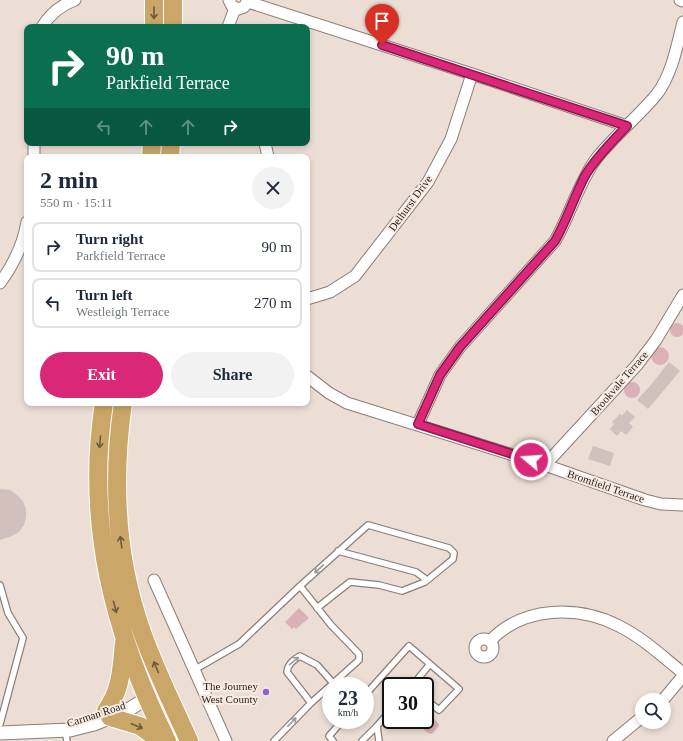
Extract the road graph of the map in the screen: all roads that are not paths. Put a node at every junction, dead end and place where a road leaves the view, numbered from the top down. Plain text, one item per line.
1 (75, 0) edge
2 (154, 0) edge
3 (173, 0) edge
4 (248, 1) edge
5 (232, 4) edge
6 (683, 22) edge
7 (44, 24) edge
8 (154, 24) edge
9 (173, 24) edge
10 (229, 24) edge
11 (472, 74) junction
12 (627, 126) junction
13 (24, 234) edge
14 (0, 283) edge
15 (683, 295) edge
16 (310, 298) edge
17 (310, 378) edge
18 (104, 406) edge
19 (123, 406) edge
20 (418, 424) junction
21 (545, 465) junction
22 (683, 505) edge
23 (338, 551) junction
24 (154, 580) dead end
25 (427, 580) junction
26 (0, 585) edge
27 (300, 586) junction
28 (317, 608) junction
29 (125, 640) junction
30 (490, 641) dead end
31 (430, 664) junction
32 (194, 670) junction
33 (683, 673) edge
34 (683, 676) edge
35 (328, 677) edge
36 (340, 677) edge
37 (419, 677) edge
38 (374, 685) edge
39 (166, 691) junction
40 (322, 693) edge
41 (669, 693) edge
42 (147, 698) junction
43 (311, 703) junction
44 (434, 706) edge
45 (108, 714) junction
46 (382, 720) edge
47 (0, 724) edge
48 (635, 724) edge
49 (377, 726) junction
50 (335, 729) edge
51 (46, 730) junction
52 (0, 733) edge
53 (66, 736) edge
54 (161, 741) edge
55 (167, 741) edge
56 (189, 741) edge
57 (226, 741) edge
58 (274, 741) edge
59 (333, 741) edge
60 (362, 741) edge
61 (379, 741) edge
62 (613, 741) edge

1 - 7 street
2 -> 8 highway
3 - 9 highway
4 - 5 street
4 - 11 street
5 - 10 street
6 - 12 street
11 - 12 street
11 - 16 street, Delhurst Drive
12 - 20 street
13 - 14 street
15 - 21 street, Brookvale Terrace
17 - 20 street, Bromfield Terrace
18 -> 29 highway
39 -> 19 highway
20 - 21 street, Bromfield Terrace
21 - 22 street, Bromfield Terrace
23 - 25 lane
23 - 25 lane
23 -> 27 lane
24 - 32 street
25 - 28 lane
26 - 47 lane
27 - 28 lane
27 - 32 lane
28 - 36 lane
29 - 42 highway
29 - 45 highway
30 - 33 street
31 - 37 lane
31 - 38 lane
31 - 44 lane
32 - 57 street
34 - 41 street
43 -> 35 lane
39 - 42 street, Carman Road
39 - 56 highway
40 - 43 lane
42 - 45 street, Carman Road
42 - 55 highway
58 -> 43 lane
45 - 51 street, Carman Road
45 - 53 street, Carman Road
45 -> 54 highway
46 - 49 lane
48 - 62 street
49 - 60 lane
49 - 61 lane
50 - 59 lane
51 - 52 street, Carman Road
51 - 53 street, Carman Road

